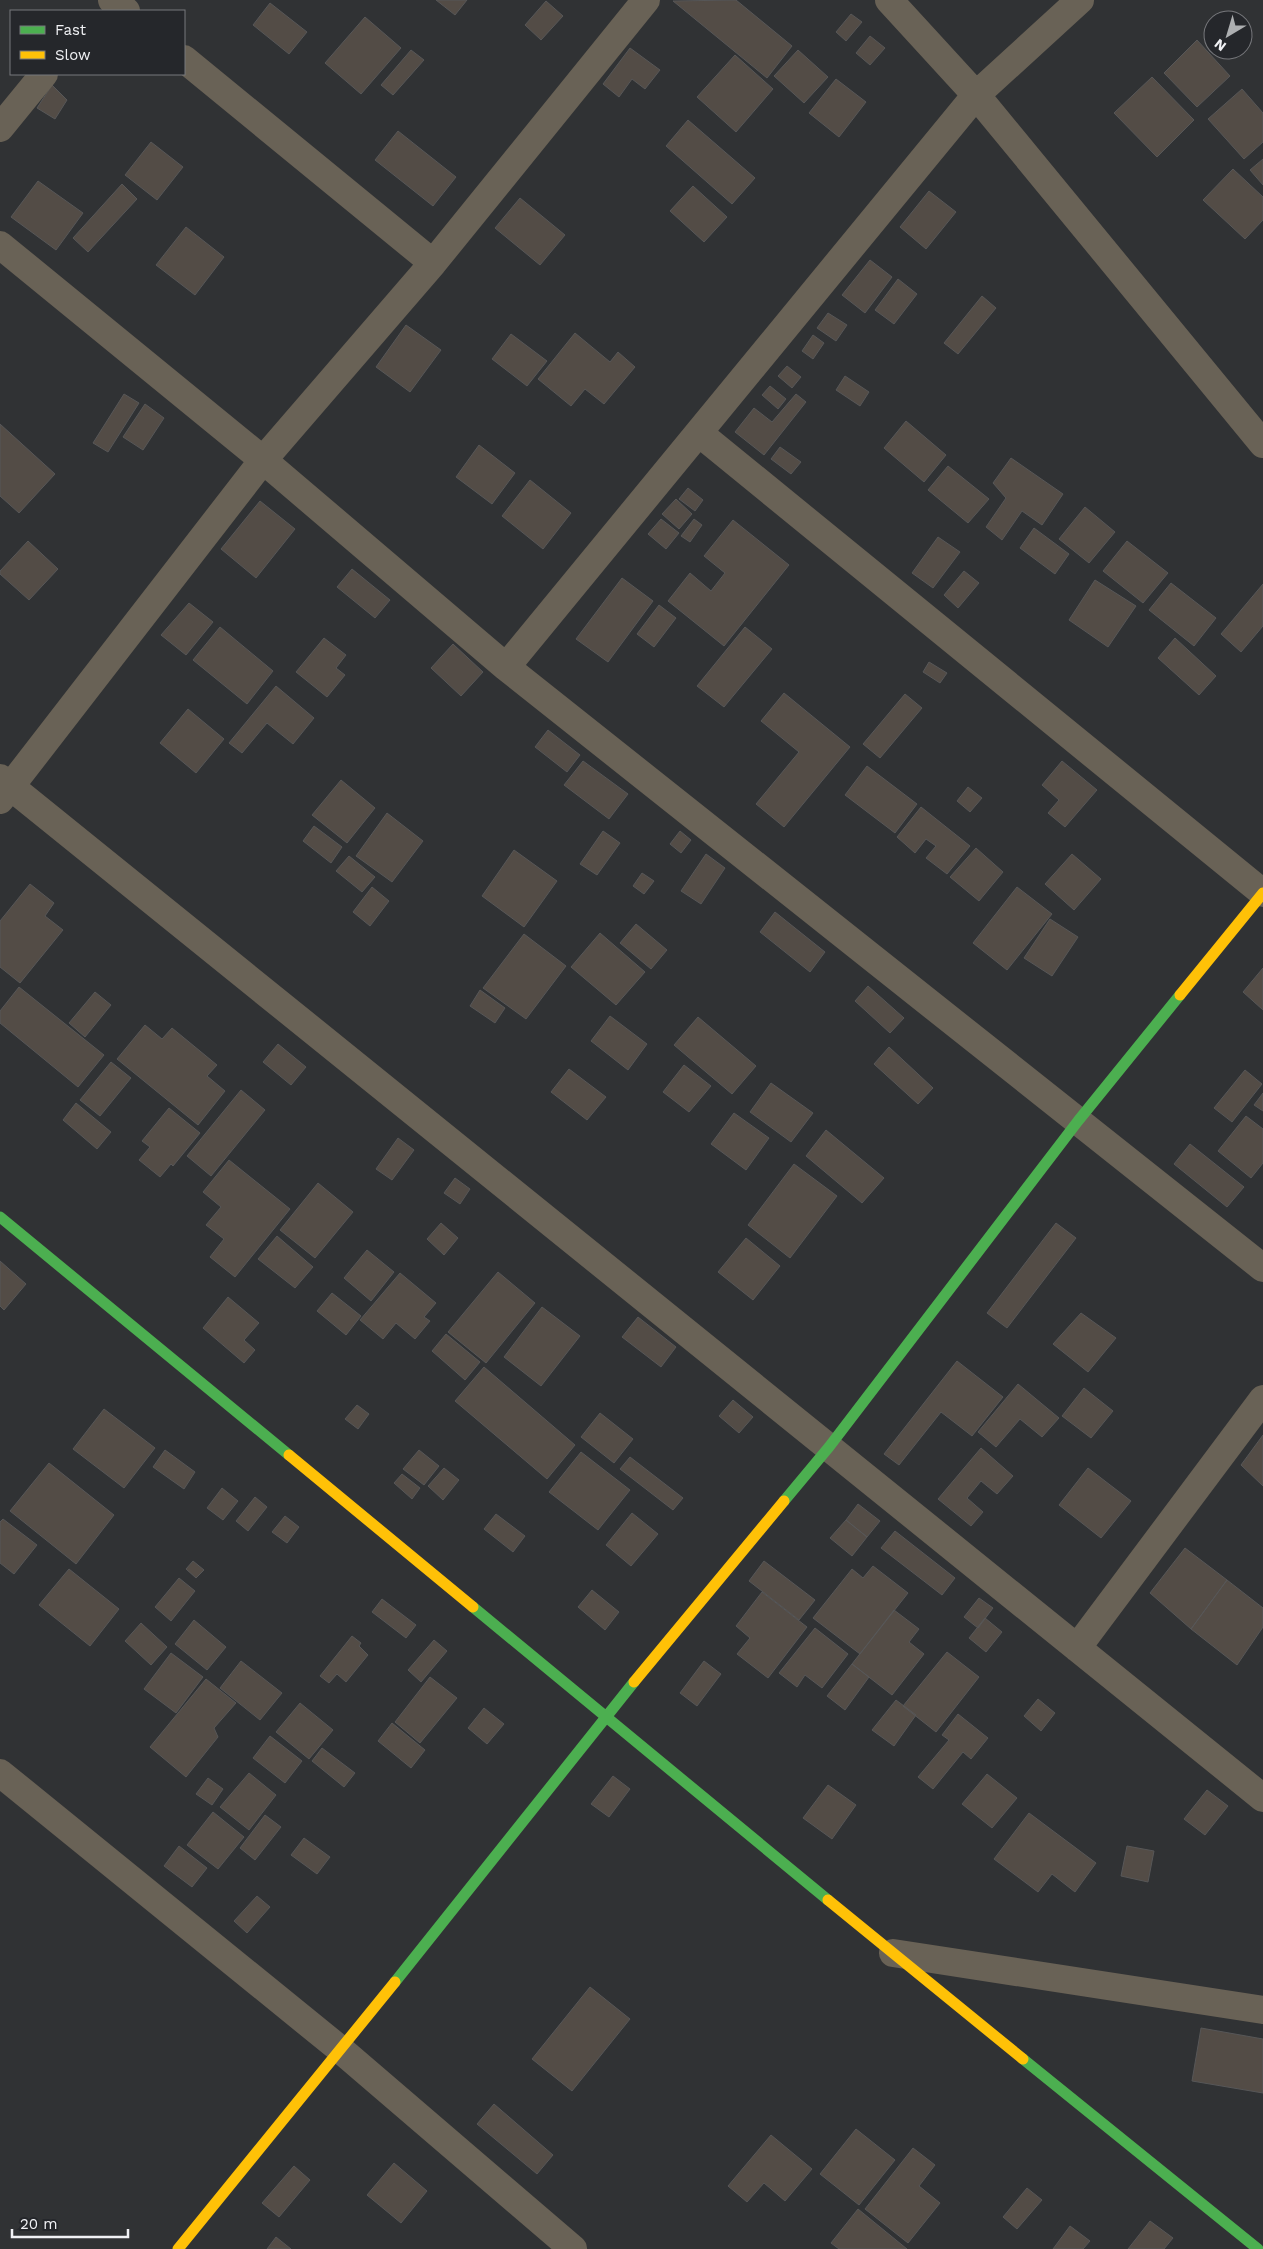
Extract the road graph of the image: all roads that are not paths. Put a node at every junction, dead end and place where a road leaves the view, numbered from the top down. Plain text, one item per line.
1 (105, 0) edge
2 (112, 0) edge
3 (646, 0) edge
4 (889, 0) edge
5 (1080, 0) edge
6 (96, 10) edge
7 (125, 10) edge
8 (185, 60) edge
9 (43, 75) edge
10 (976, 95) junction
11 (0, 128) edge
12 (0, 246) edge
13 (433, 263) junction
14 (699, 434) junction
15 (1263, 444) edge
16 (263, 460) junction
17 (506, 667) junction
18 (4, 788) edge
19 (1263, 893) edge
20 (1078, 1121) junction
21 (0, 1218) edge
22 (1263, 1268) edge
23 (1263, 1399) edge
24 (829, 1447) junction
25 (1077, 1648) junction
26 (607, 1715) junction
27 (0, 1773) edge
28 (1263, 1798) edge
29 (894, 1953) junction
30 (1263, 2010) edge
31 (341, 2050) junction
32 (178, 2249) edge
33 (573, 2249) edge
34 (1258, 2249) edge

1 - 6 street
2 - 7 street
3 - 13 street
4 - 10 street
5 - 10 street
8 - 13 street
9 - 11 street
10 - 14 street
10 - 15 street
12 - 16 street
13 - 16 street
14 - 17 street
14 - 19 street
16 - 17 street
16 - 18 street
17 - 20 street
18 - 24 street
19 - 20 street
20 - 22 street
20 - 24 street
21 - 26 street
23 - 25 street
24 - 25 street
24 - 26 street
25 - 28 street
26 - 29 street
26 - 31 street
27 - 31 street
29 - 30 street
29 - 34 street
31 - 32 street
31 - 33 street

